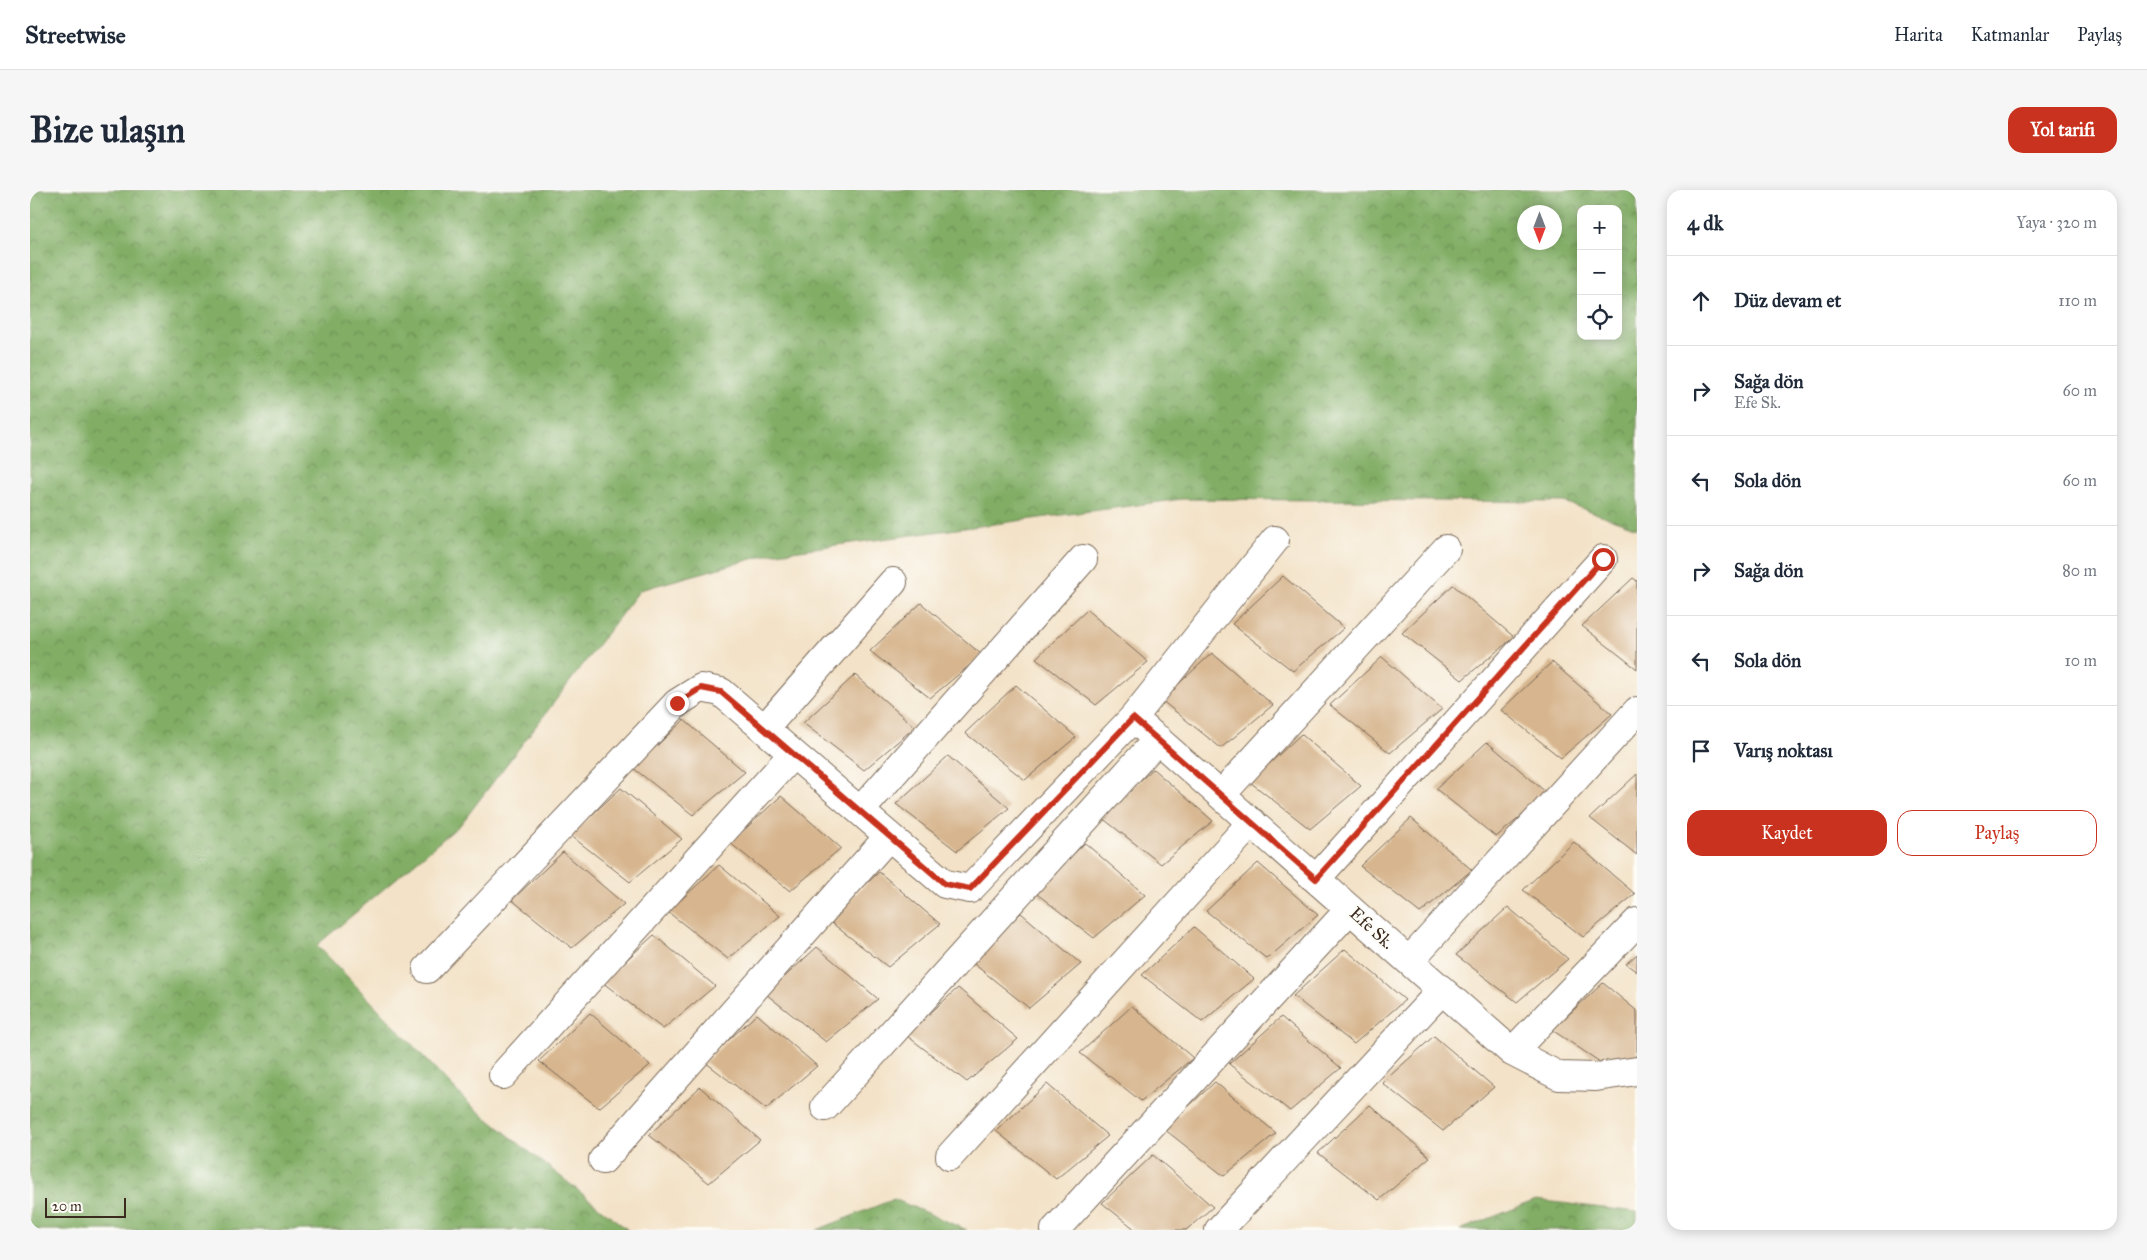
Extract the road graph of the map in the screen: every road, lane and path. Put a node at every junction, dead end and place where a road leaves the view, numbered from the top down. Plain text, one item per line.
1 (1275, 540) dead end
2 (1446, 549) dead end
3 (1084, 559) dead end
4 (1603, 559) dead end
5 (893, 582) dead end
6 (1637, 711) edge
7 (1133, 718) junction
8 (764, 728) junction
9 (1158, 739) junction
10 (793, 754) junction
11 (1221, 795) junction
12 (860, 811) junction
13 (1252, 822) junction
14 (889, 836) junction
15 (1316, 879) junction
16 (1350, 909) junction
17 (1637, 922) edge
18 (1409, 961) junction
19 (427, 970) dead end
20 (1442, 990) junction
21 (1512, 1052) junction
22 (1637, 1071) edge
23 (503, 1075) dead end
24 (825, 1107) dead end
25 (950, 1156) dead end
26 (603, 1160) dead end
27 (1055, 1230) edge
28 (1219, 1230) edge

1 - 7 street
2 - 11 street
3 - 12 street
4 - 15 street
5 - 8 street
6 - 18 street
7 - 9 street, Efe Sk.
7 - 14 street
8 - 10 street
8 - 19 street
9 - 11 street, Efe Sk.
9 - 24 street
10 - 12 street
10 - 23 street
11 - 13 street, Efe Sk.
12 - 14 street
13 - 15 street, Efe Sk.
13 - 25 street
14 - 26 street
15 - 16 street, Efe Sk.
16 - 18 street, Efe Sk.
16 - 27 street
17 - 21 street
18 - 20 street, Efe Sk.
20 - 21 street, Efe Sk.
20 - 28 street
21 - 22 street, Efe Sk.

